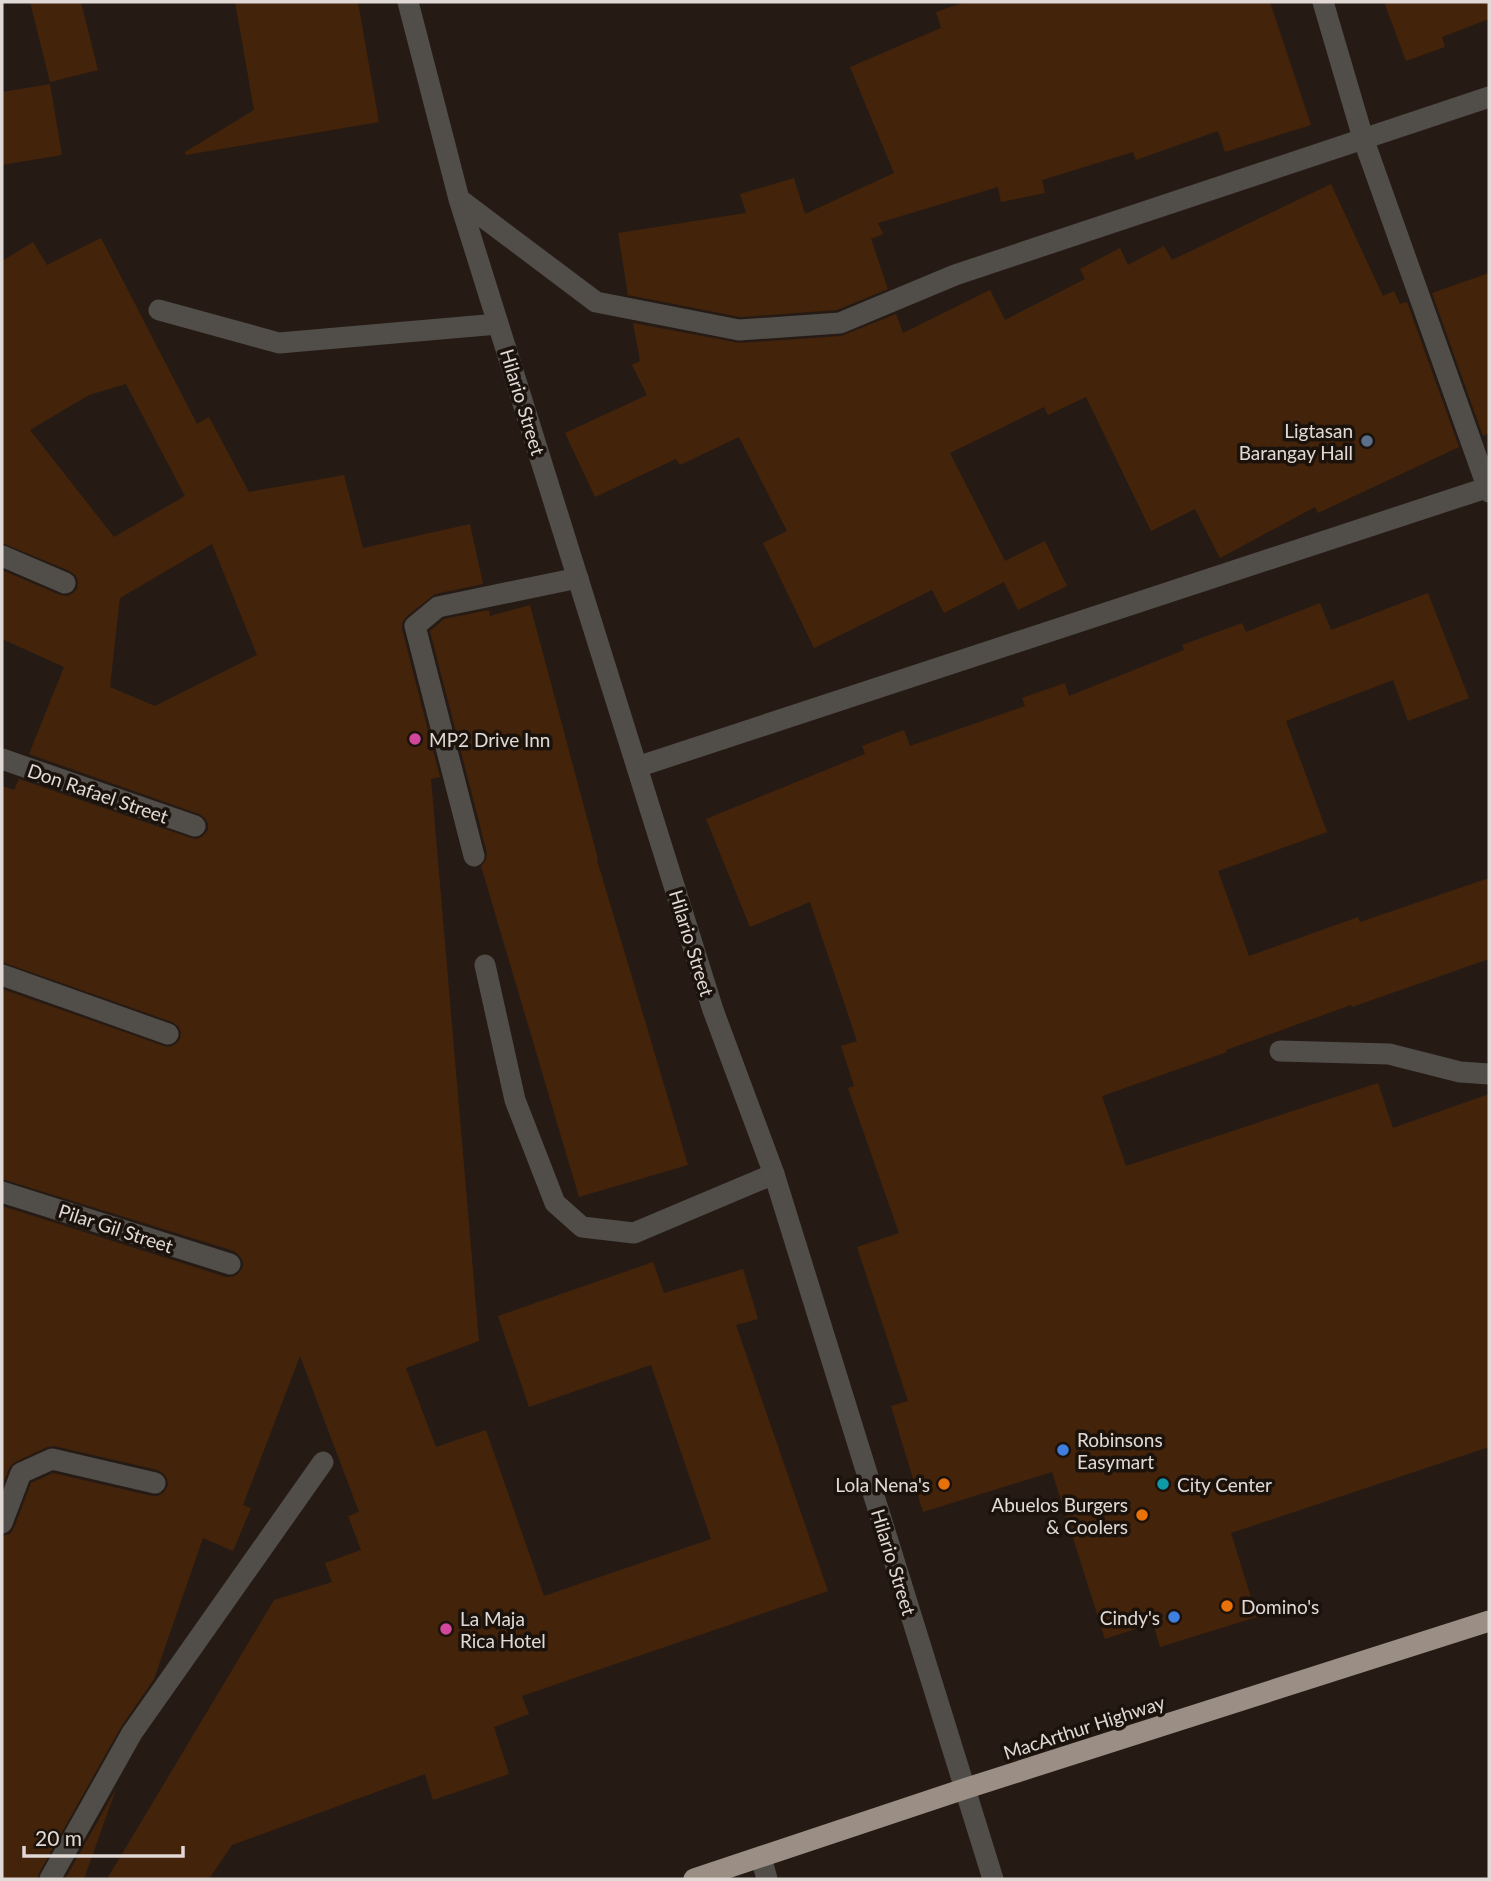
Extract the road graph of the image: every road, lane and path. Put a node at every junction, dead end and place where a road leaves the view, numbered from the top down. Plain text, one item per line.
1 (408, 2) edge
2 (1323, 2) edge
3 (1489, 97) edge
4 (1363, 138) junction
5 (459, 198) junction
6 (159, 310) dead end
7 (498, 324) junction
8 (1489, 489) edge
9 (2, 556) edge
10 (578, 578) junction
11 (65, 583) dead end
12 (2, 760) edge
13 (637, 767) junction
14 (195, 826) dead end
15 (474, 856) dead end
16 (485, 965) dead end
17 (2, 975) edge
18 (168, 1034) dead end
19 (1280, 1051) dead end
20 (1489, 1074) edge
21 (774, 1174) junction
22 (2, 1192) edge
23 (230, 1264) dead end
24 (323, 1462) dead end
25 (155, 1483) dead end
26 (2, 1523) edge
27 (1489, 1621) edge
28 (964, 1789) junction
29 (761, 1857) junction
30 (50, 1879) edge
31 (694, 1879) edge
32 (767, 1879) edge
33 (993, 1879) edge

1 - 5 street, Hilario Street
2 - 4 street
3 - 4 street
4 - 5 street
4 - 8 street
5 - 7 street, Hilario Street
6 - 7 street
7 - 10 street, Hilario Street
8 - 13 street
9 - 11 street
10 - 13 street, Hilario Street
10 - 15 street
12 - 14 street, Don Rafael Street
13 - 21 street, Hilario Street
16 - 21 street
17 - 18 street
19 - 20 street
21 - 28 street, Hilario Street
22 - 23 street, Pilar Gil Street
24 - 30 street
25 - 26 street
27 - 28 highway, MacArthur Highway
28 - 29 highway, MacArthur Highway
28 - 33 street, Hilario Street
29 - 31 highway, MacArthur Highway
29 - 32 street

